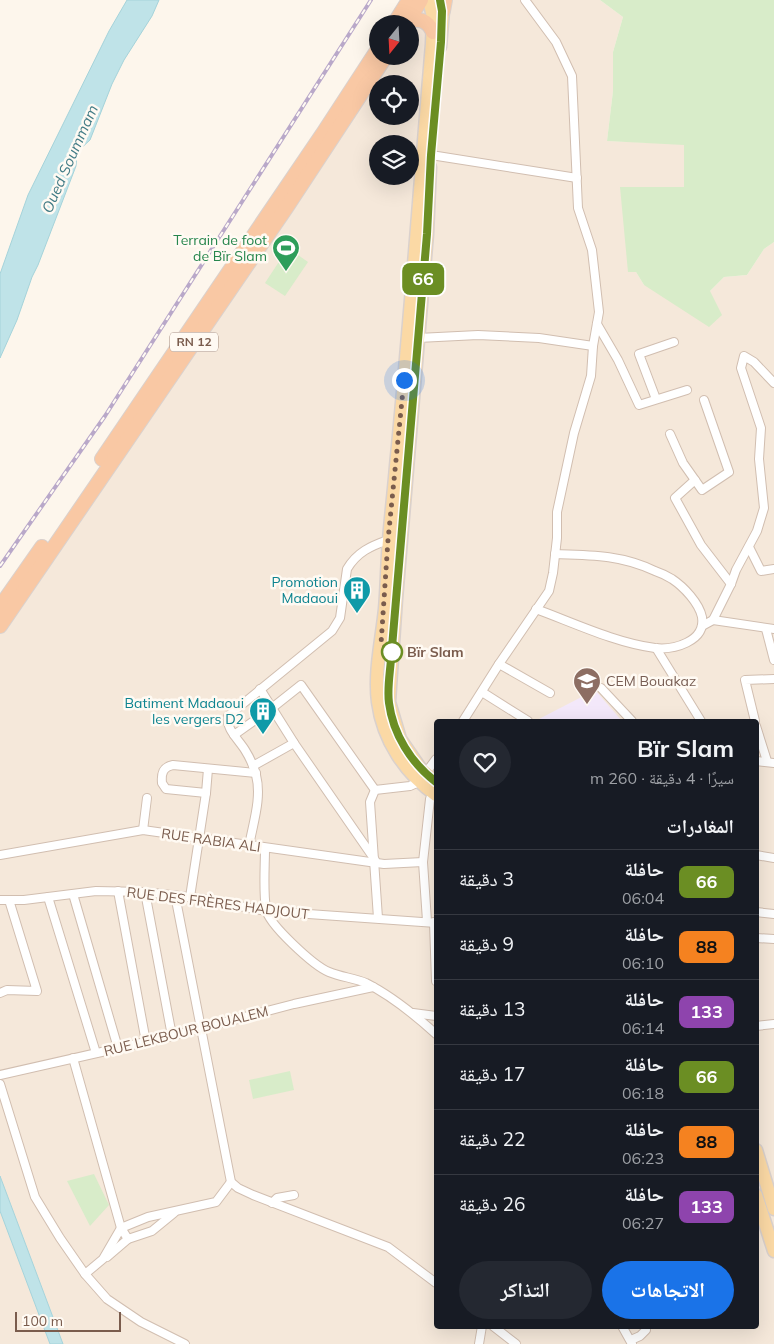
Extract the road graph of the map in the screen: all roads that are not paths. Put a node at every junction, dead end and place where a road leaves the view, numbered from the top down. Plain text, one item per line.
1 (409, 0) edge
2 (421, 0) edge
3 (429, 0) edge
4 (525, 0) edge
5 (442, 4) edge
6 (400, 15) edge
7 (411, 15) edge
8 (419, 20) edge
9 (433, 32) junction
10 (369, 63) edge
11 (380, 65) edge
12 (431, 155) junction
13 (577, 178) junction
14 (597, 324) junction
15 (418, 338) junction
16 (674, 342) dead end
17 (593, 346) junction
18 (774, 383) edge
19 (687, 390) dead end
20 (656, 400) junction
21 (704, 400) dead end
22 (670, 434) dead end
23 (695, 480) junction
24 (388, 540) junction
25 (749, 547) junction
26 (555, 554) junction
27 (774, 569) edge
28 (731, 584) junction
29 (0, 607) edge
30 (536, 608) junction
31 (713, 620) junction
32 (0, 626) edge
33 (702, 626) junction
34 (770, 629) edge
35 (656, 648) junction
36 (774, 660) edge
37 (499, 664) junction
38 (774, 679) edge
39 (601, 688) dead end
40 (260, 689) junction
41 (482, 692) junction
42 (550, 693) dead end
43 (272, 708) junction
44 (464, 719) edge
45 (525, 719) edge
46 (630, 719) edge
47 (700, 719) edge
48 (755, 719) edge
49 (759, 734) edge
50 (234, 735) junction
51 (294, 743) junction
52 (434, 762) edge
53 (770, 762) edge
54 (208, 769) junction
55 (255, 770) junction
56 (422, 777) junction
57 (434, 781) edge
58 (375, 790) junction
59 (206, 793) junction
60 (433, 797) edge
61 (147, 798) dead end
62 (143, 830) junction
63 (198, 838) junction
64 (249, 846) junction
65 (265, 848) junction
66 (0, 855) edge
67 (759, 856) edge
68 (774, 858) edge
69 (375, 862) junction
70 (423, 862) junction
71 (118, 891) junction
72 (145, 892) junction
73 (74, 894) junction
74 (175, 895) junction
75 (48, 897) junction
76 (190, 897) junction
77 (0, 900) edge
78 (9, 900) junction
79 (266, 911) junction
80 (759, 912) edge
81 (774, 914) edge
82 (378, 918) junction
83 (432, 922) edge
84 (759, 938) edge
85 (774, 939) edge
86 (434, 952) edge
87 (373, 987) junction
88 (0, 993) edge
89 (412, 1013) junction
90 (434, 1016) edge
91 (774, 1024) edge
92 (759, 1026) edge
93 (201, 1029) junction
94 (434, 1032) edge
95 (172, 1036) junction
96 (146, 1042) junction
97 (118, 1048) junction
98 (96, 1053) junction
99 (73, 1058) junction
100 (0, 1075) edge
101 (0, 1084) edge
102 (759, 1160) edge
103 (231, 1182) junction
104 (294, 1195) dead end
105 (272, 1203) junction
106 (759, 1204) edge
107 (774, 1209) edge
108 (176, 1211) junction
109 (128, 1235) junction
110 (774, 1251) edge
111 (103, 1260) junction
112 (85, 1274) junction
113 (434, 1282) edge
114 (482, 1329) edge
115 (497, 1329) edge
116 (624, 1329) edge
117 (646, 1329) edge
118 (632, 1342) edge
119 (186, 1344) edge
120 (479, 1344) edge
121 (516, 1344) edge

1 - 6 highway
2 - 7 highway
3 - 9 main road
4 - 13 street
5 - 12 main road
8 - 9 highway
9 - 24 main road
10 - 29 highway, RN 12
11 - 32 highway, RN 12
12 - 13 street
12 - 15 main road
13 - 14 street
14 - 17 street
14 - 20 street
15 - 17 street
15 - 56 main road
16 - 20 street
17 - 26 street
18 - 25 street
19 - 20 street
21 - 23 street
22 - 23 street
23 - 28 street
24 - 40 street
24 - 56 main road
25 - 27 street
25 - 28 street
26 - 30 street
26 - 33 street
28 - 31 street
30 - 35 street
30 - 37 street
31 - 33 street
31 - 34 street
33 - 35 street
34 - 36 street
35 - 47 street
37 - 41 street
37 - 42 street
38 - 48 street
39 - 46 street
40 - 43 street
40 - 50 street
41 - 44 street
41 - 45 street
43 - 50 street
43 - 51 street
43 - 58 street
49 - 53 street
50 - 55 street
51 - 55 street
51 - 69 street
52 - 56 street
54 - 55 street
54 - 59 street
54 - 59 street
55 - 64 street
56 - 57 main road
56 - 58 street
56 - 60 main road
58 - 69 street
59 - 63 street
60 - 70 street
61 - 62 street
62 - 63 street, RUE RABIA ALI
62 - 66 street, RUE RABIA ALI
63 - 64 street, RUE RABIA ALI
63 - 76 street
64 - 65 street, RUE RABIA ALI
65 - 69 street, RUE RABIA ALI
65 - 79 street
67 - 68 street
69 - 70 street, RUE RABIA ALI
69 - 82 street
70 - 83 street
71 - 72 street, RUE DES FRÈRES HADJOUT
71 - 73 street, RUE DES FRÈRES HADJOUT
71 - 96 street
72 - 74 street, RUE DES FRÈRES HADJOUT
72 - 95 street
73 - 75 street, RUE DES FRÈRES HADJOUT
73 - 97 street
74 - 76 street, RUE DES FRÈRES HADJOUT
74 - 93 street
75 - 78 street, RUE DES FRÈRES HADJOUT
75 - 98 street
76 - 79 street, RUE DES FRÈRES HADJOUT
77 - 78 street, RUE DES FRÈRES HADJOUT
78 - 88 street
79 - 82 street, RUE DES FRÈRES HADJOUT
79 - 87 street
80 - 81 street
82 - 83 street, RUE DES FRÈRES HADJOUT
83 - 86 street
84 - 85 street
87 - 89 street
87 - 93 street, RUE LEKBOUR BOUALEM
89 - 90 street
89 - 94 street
91 - 92 street
93 - 95 street, RUE LEKBOUR BOUALEM
93 - 103 street
95 - 96 street, RUE LEKBOUR BOUALEM
96 - 97 street, RUE LEKBOUR BOUALEM
97 - 98 street, RUE LEKBOUR BOUALEM
98 - 99 street, RUE LEKBOUR BOUALEM
99 - 100 street, RUE LEKBOUR BOUALEM
99 - 109 street
101 - 112 street
102 - 107 main road
103 - 105 street
103 - 108 street
104 - 105 street
105 - 113 street
106 - 110 main road
108 - 109 street
108 - 109 street
109 - 111 street
109 - 111 street
111 - 112 street
112 - 119 street
114 - 120 street
115 - 121 street
116 - 118 street
117 - 118 street

